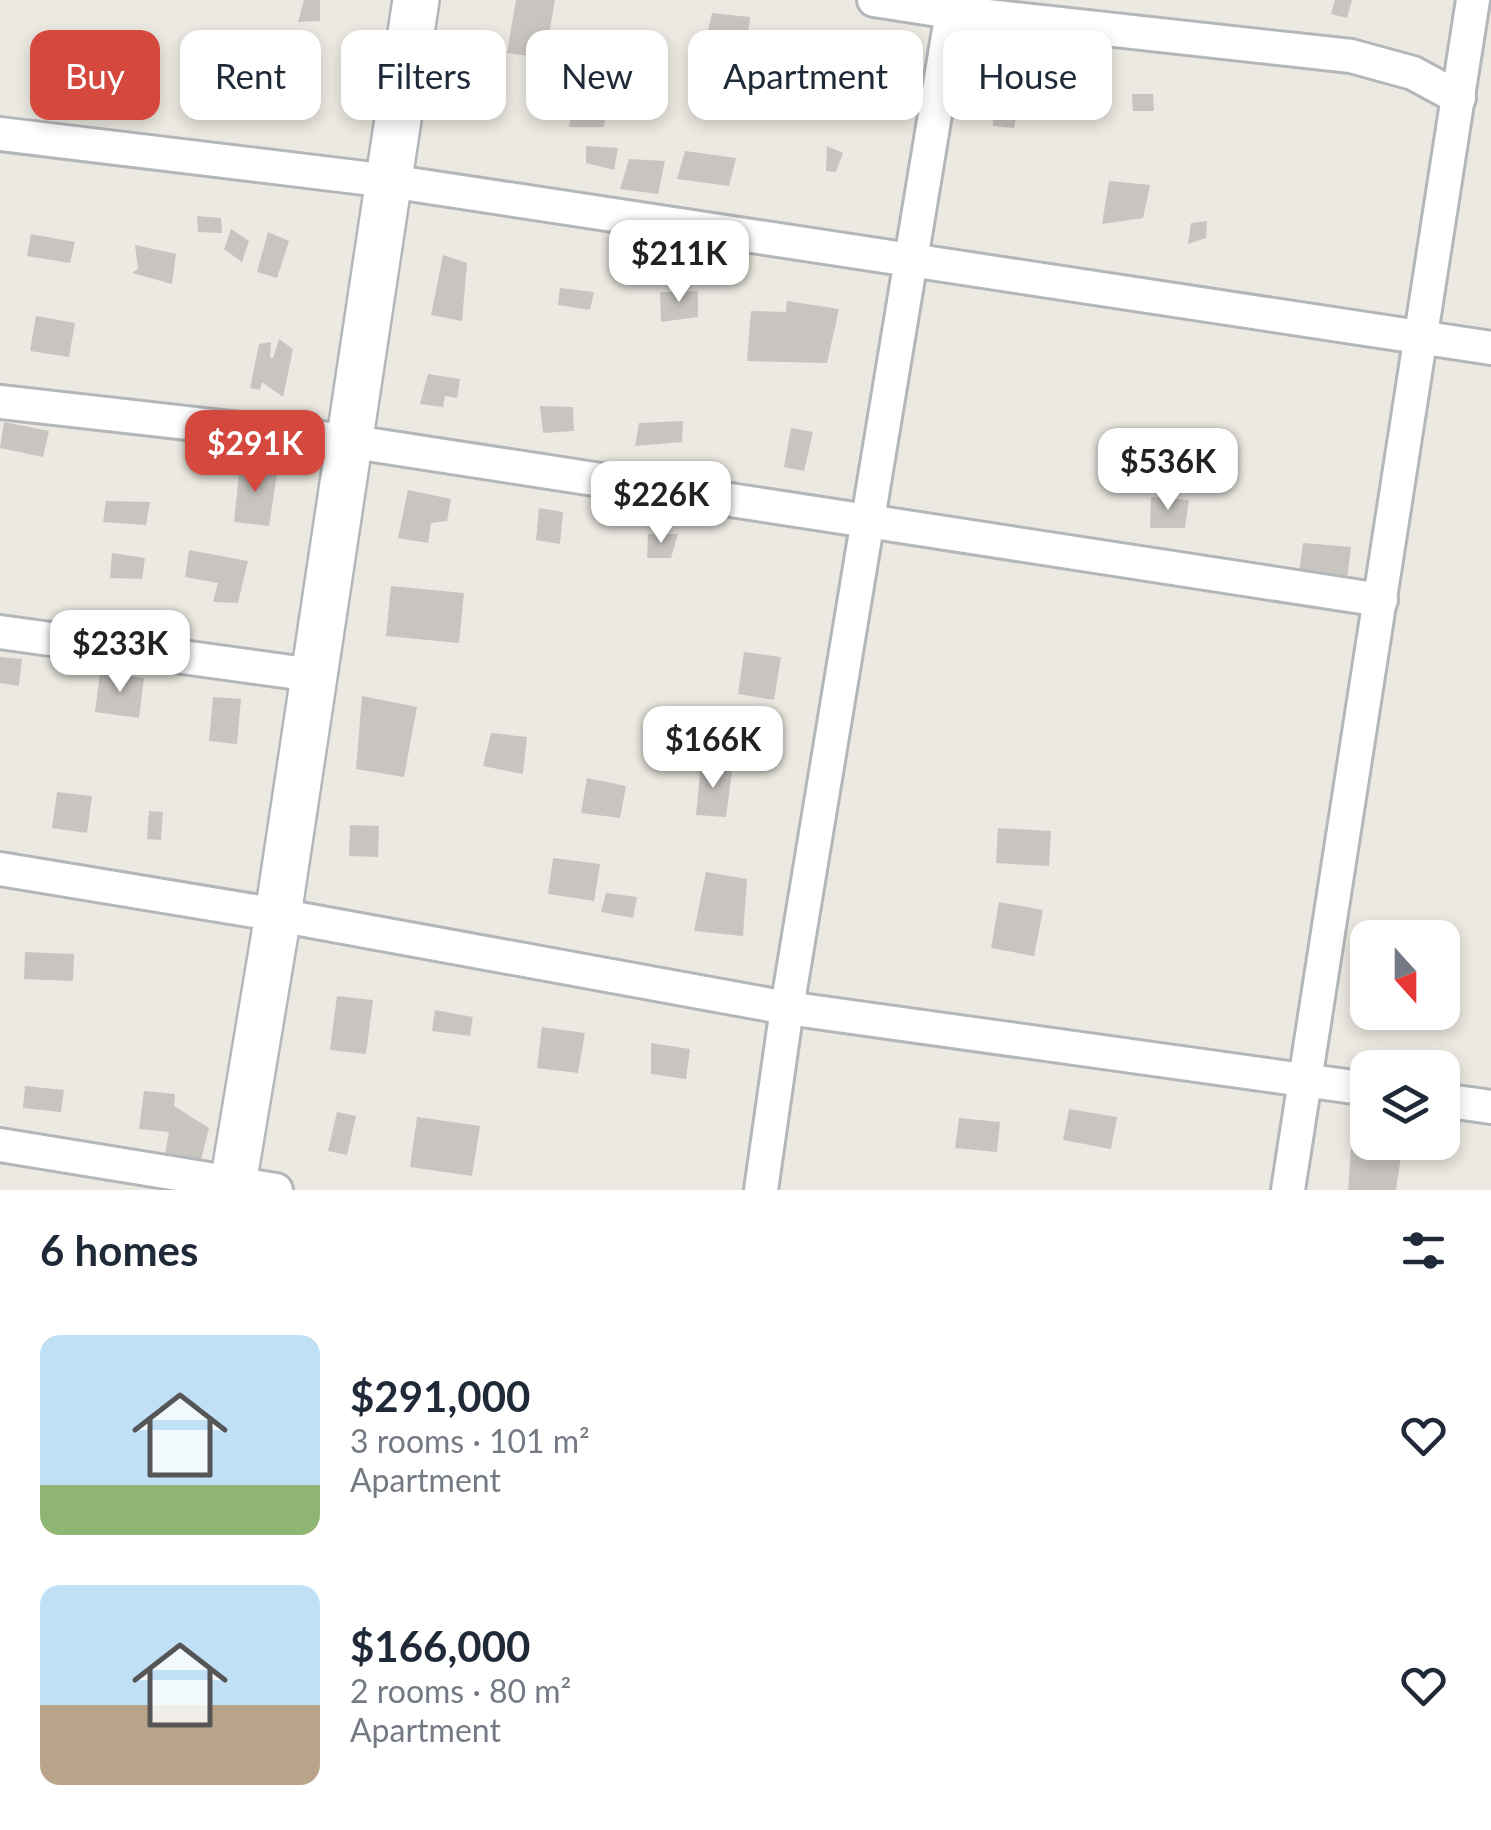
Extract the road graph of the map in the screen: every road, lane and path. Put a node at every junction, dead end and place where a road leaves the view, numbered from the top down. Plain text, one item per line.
1 (416, 0) edge
2 (874, 0) edge
3 (952, 6) edge
4 (1471, 13) edge
5 (1413, 73) junction
6 (1459, 98) junction
7 (0, 134) edge
8 (389, 180) junction
9 (912, 259) junction
10 (1421, 338) junction
11 (1491, 348) edge
12 (0, 402) edge
13 (347, 441) junction
14 (868, 519) junction
15 (1380, 600) junction
16 (0, 632) edge
17 (313, 676) junction
18 (0, 869) edge
19 (278, 915) junction
20 (787, 1008) junction
21 (1306, 1080) junction
22 (1350, 1086) edge
23 (1460, 1103) edge
24 (1491, 1107) edge
25 (0, 1144) edge
26 (247, 1188) edge
27 (761, 1190) edge
28 (1288, 1190) edge

1 - 8 street
2 - 3 street
3 - 5 street
3 - 9 street
4 - 5 street
4 - 6 street
5 - 6 street
6 - 10 street
7 - 8 street
8 - 9 street
8 - 13 street
9 - 10 street
9 - 14 street
10 - 11 street
10 - 15 street
12 - 13 street
13 - 14 street
13 - 17 street
14 - 15 street
14 - 20 street
15 - 21 street
16 - 17 street
17 - 19 street
18 - 19 street
19 - 20 street
19 - 26 street
20 - 21 street
20 - 27 street
21 - 22 street
21 - 28 street
23 - 24 street
25 - 26 street

